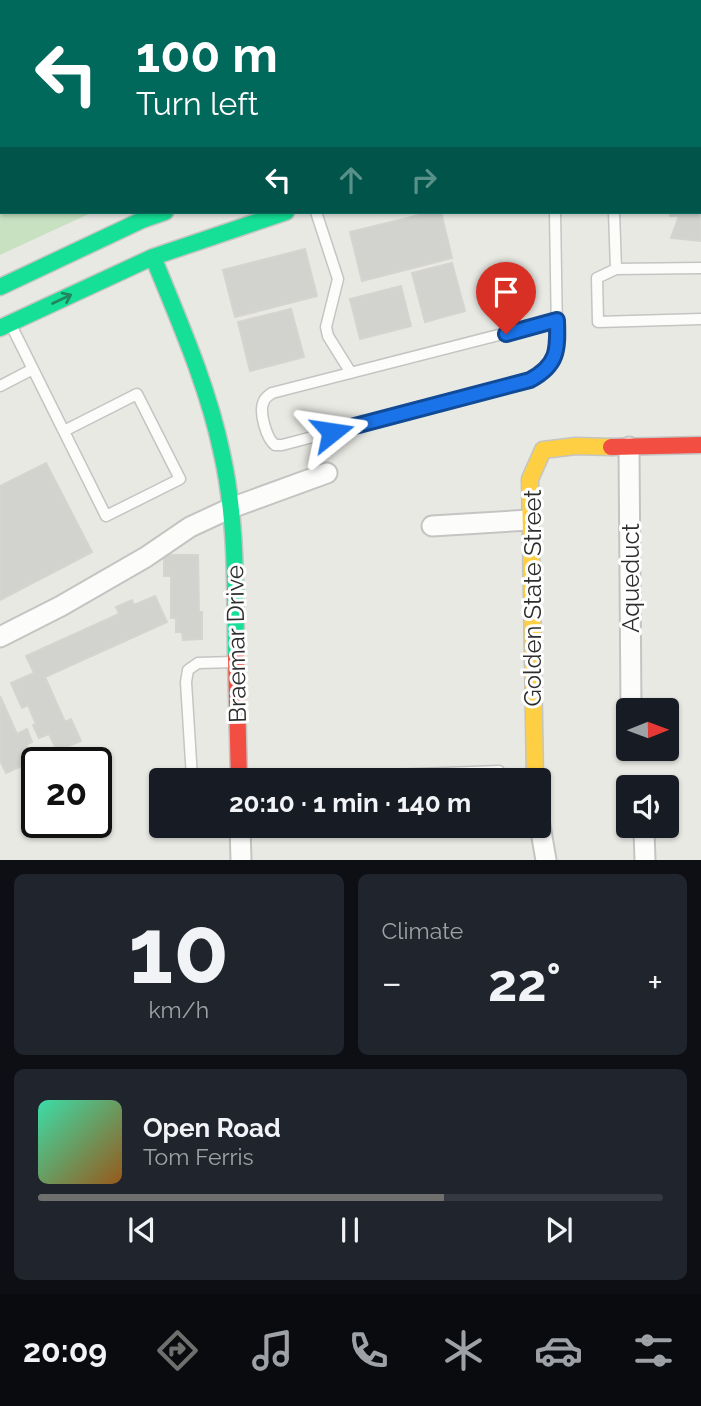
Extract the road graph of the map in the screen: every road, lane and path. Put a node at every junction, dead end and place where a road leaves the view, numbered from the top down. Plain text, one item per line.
1 (158, 214) edge
2 (280, 214) edge
3 (317, 214) edge
4 (555, 214) edge
5 (614, 214) edge
6 (153, 257) junction
7 (701, 268) edge
8 (615, 269) junction
9 (0, 287) edge
10 (701, 319) edge
11 (557, 320) junction
12 (5, 326) edge
13 (33, 369) junction
14 (351, 373) junction
15 (0, 386) edge
16 (64, 431) junction
17 (701, 445) edge
18 (629, 447) junction
19 (327, 473) dead end
20 (231, 508) junction
21 (528, 520) junction
22 (432, 526) dead end
23 (0, 637) edge
24 (235, 662) junction
25 (631, 698) edge
26 (191, 768) edge
27 (239, 768) edge
28 (535, 768) edge
29 (240, 838) edge
30 (542, 838) edge
31 (644, 838) edge
32 (241, 860) edge
33 (546, 860) edge
34 (645, 860) edge

1 - 9 street
2 - 6 street
3 - 14 lane
4 - 11 lane
5 - 8 lane
12 -> 6 street
6 - 20 street, Braemar Drive
7 - 8 lane
8 - 10 lane
11 - 14 lane
11 - 14 lane
12 - 13 lane
13 - 15 lane
13 - 16 lane
16 - 16 lane
17 - 18 street, Golden State Street
18 - 21 street, Golden State Street
18 - 25 street, Aqueduct
19 - 20 street
20 - 23 street
20 - 24 street, Braemar Drive
21 - 22 street
21 - 28 street, Golden State Street
24 - 26 lane
24 - 27 street, Braemar Drive
29 - 32 street
30 - 33 street
31 - 34 street

